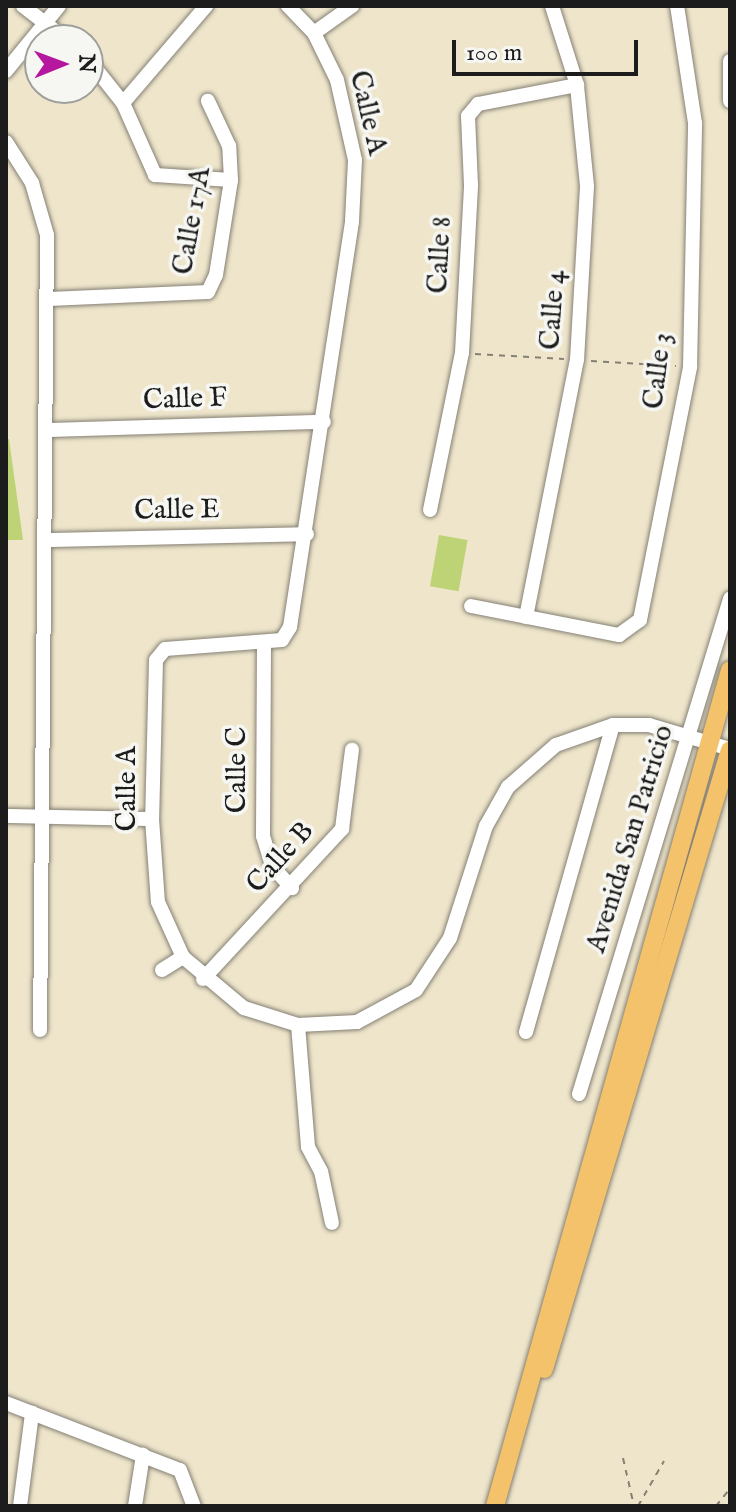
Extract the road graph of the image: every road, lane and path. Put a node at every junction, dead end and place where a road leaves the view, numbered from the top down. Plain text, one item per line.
1 (23, 6) edge
2 (59, 6) edge
3 (206, 6) edge
4 (288, 6) edge
5 (352, 6) edge
6 (552, 6) edge
7 (678, 6) edge
8 (46, 21) junction
9 (49, 24) edge
10 (314, 33) junction
11 (730, 61) edge
12 (6, 71) edge
13 (104, 79) edge
14 (577, 85) junction
15 (208, 101) dead end
16 (730, 101) edge
17 (123, 103) junction
18 (6, 142) edge
19 (231, 180) junction
20 (49, 299) junction
21 (324, 422) junction
22 (48, 430) junction
23 (430, 510) dead end
24 (307, 534) junction
25 (48, 540) junction
26 (730, 599) edge
27 (471, 606) dead end
28 (526, 617) junction
29 (264, 644) junction
30 (730, 670) edge
31 (613, 725) junction
32 (690, 736) junction
33 (708, 742) junction
34 (730, 749) edge
35 (352, 750) dead end
36 (6, 816) edge
37 (42, 816) junction
38 (152, 819) junction
39 (292, 888) junction
40 (183, 957) junction
41 (162, 970) dead end
42 (203, 979) junction
43 (298, 1025) junction
44 (40, 1030) dead end
45 (526, 1032) dead end
46 (579, 1094) dead end
47 (332, 1223) dead end
48 (6, 1403) edge
49 (32, 1413) junction
50 (143, 1455) junction
51 (623, 1458) dead end
52 (664, 1461) dead end
53 (503, 1480) junction
54 (730, 1489) edge
55 (20, 1506) edge
56 (135, 1506) edge
57 (194, 1506) edge
58 (495, 1506) edge
59 (636, 1506) edge
60 (716, 1506) edge

1 - 8 street
2 - 8 street
3 - 17 street
4 - 10 street, Calle A
5 - 10 street
6 - 14 street, Calle 4
7 - 28 street, Calle 3
8 - 9 street
8 - 12 street
10 - 21 street, Calle A
11 - 16 street
13 - 17 street
14 - 23 street, Calle 8
14 - 28 street, Calle 4
15 - 19 street, Calle 17A
17 - 19 street
18 - 20 street
19 - 20 street, Calle 17A
20 - 22 street
21 - 22 street, Calle F
21 - 24 street, Calle A
22 - 25 street
24 - 25 street, Calle E
24 - 29 street, Calle A
25 - 37 street
26 - 32 street, Avenida San Patricio
27 - 28 street, Calle 3
29 - 38 street, Calle A
29 - 39 street, Calle C
30 - 33 main road
31 - 32 street, Calle A
31 - 43 street, Calle A
31 - 45 street
32 - 33 street, Calle A
32 - 46 street, Avenida San Patricio
33 - 34 street, Calle A
33 - 53 main road
34 - 53 main road
35 - 39 street, Calle B
36 - 37 street
37 - 38 street
37 - 44 street
38 - 40 street, Calle A
39 - 42 street, Calle B
40 - 41 street
40 - 42 street, Calle A
42 - 43 street, Calle A
43 - 47 street
48 - 49 street
49 - 50 street
49 - 55 street
50 - 56 street
50 - 57 street
51 - 59 path
52 - 59 path
53 - 58 main road
54 - 60 path

